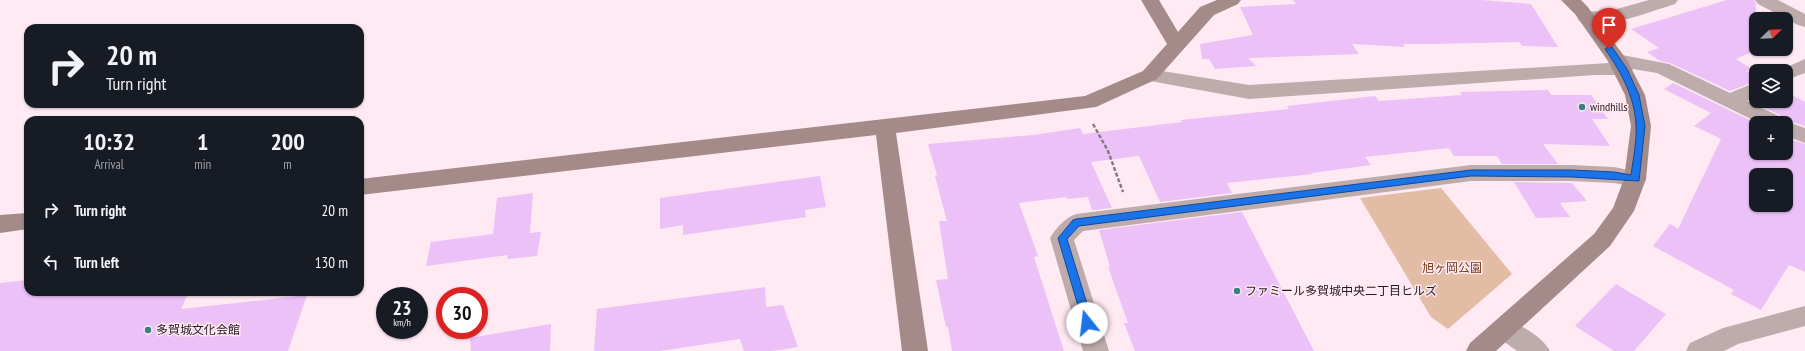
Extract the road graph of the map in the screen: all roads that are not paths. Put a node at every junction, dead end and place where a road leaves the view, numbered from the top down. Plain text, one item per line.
1 (1150, 0) edge
2 (1232, 0) edge
3 (1570, 0) edge
4 (1669, 0) edge
5 (1764, 0) edge
6 (1586, 17) junction
7 (1805, 21) edge
8 (1176, 44) junction
9 (1620, 64) junction
10 (1805, 65) edge
11 (1793, 71) edge
12 (1150, 74) junction
13 (1749, 91) edge
14 (1729, 101) junction
15 (1761, 116) edge
16 (885, 127) junction
17 (1793, 131) edge
18 (1805, 136) edge
19 (1635, 179) junction
20 (364, 187) edge
21 (24, 221) edge
22 (0, 224) edge
23 (1805, 316) edge
24 (1492, 343) edge
25 (915, 351) edge
26 (1096, 351) edge
27 (1537, 351) edge
28 (1699, 351) edge

1 - 8 street
2 - 8 street
3 - 6 street
4 - 6 street
5 - 7 street
6 - 9 street
8 - 12 street
9 - 12 street
9 - 14 street
9 - 19 street
10 - 11 street
12 - 16 street
13 - 14 street
14 - 15 street
16 - 20 street
16 - 25 street
17 - 18 street
19 - 24 street
19 - 26 street
21 - 22 street
23 - 28 street
24 - 27 street

